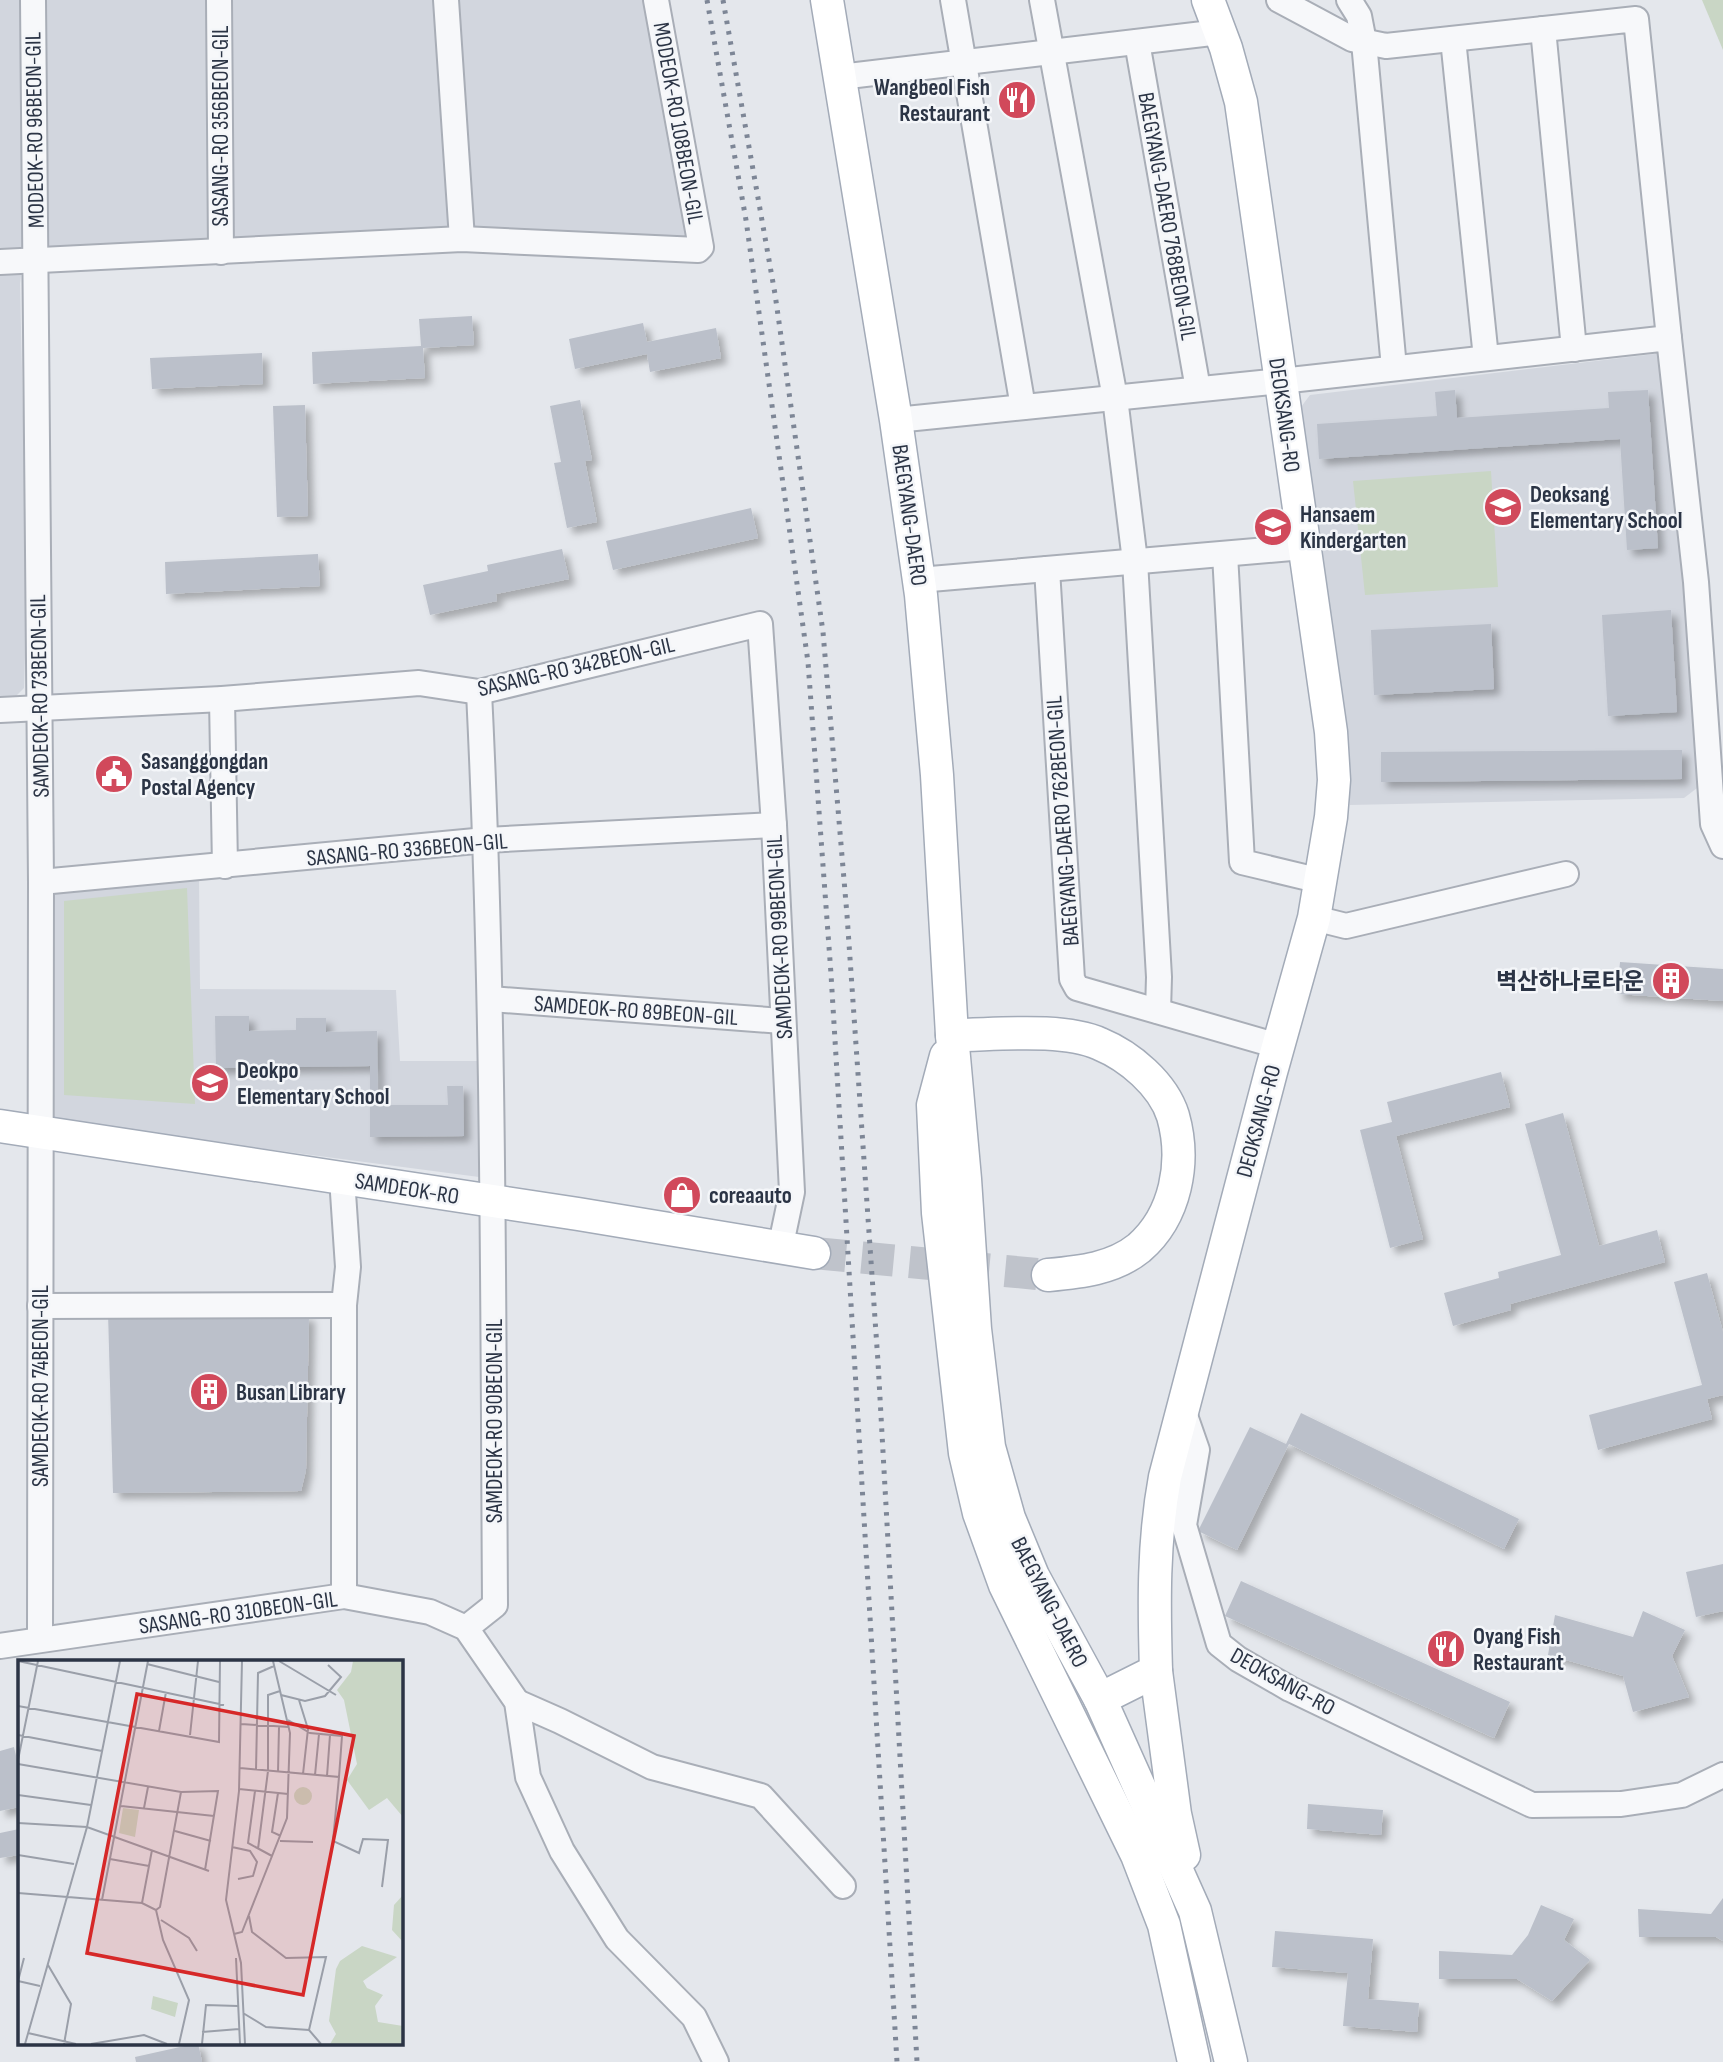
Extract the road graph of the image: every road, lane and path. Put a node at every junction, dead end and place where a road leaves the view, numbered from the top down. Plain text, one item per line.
1 (33, 0) edge
2 (219, 0) edge
3 (446, 0) edge
4 (656, 0) edge
5 (827, 0) edge
6 (953, 0) edge
7 (1042, 0) edge
8 (1208, 0) edge
9 (1279, 0) edge
10 (1349, 0) edge
11 (1543, 29) junction
12 (1220, 32) junction
13 (1453, 39) junction
14 (1137, 42) junction
15 (1364, 42) junction
16 (1051, 52) junction
17 (964, 62) junction
18 (840, 77) junction
19 (462, 239) junction
20 (701, 247) joint
21 (221, 253) junction
22 (35, 261) junction
23 (0, 262) edge
24 (1669, 338) junction
25 (1574, 349) junction
26 (1486, 358) junction
27 (1394, 368) junction
28 (1281, 381) junction
29 (1198, 389) junction
30 (1115, 398) junction
31 (1023, 407) junction
32 (896, 420) junction
33 (1304, 547) junction
34 (1225, 554) junction
35 (1135, 561) junction
36 (1046, 569) junction
37 (919, 580) junction
38 (760, 624) joint
39 (479, 692) junction
40 (222, 699) junction
41 (40, 708) junction
42 (0, 710) edge
43 (774, 825) junction
44 (486, 840) junction
45 (1723, 846) edge
46 (225, 866) junction
47 (1566, 874) dead end
48 (1321, 881) junction
49 (41, 882) junction
50 (1314, 918) junction
51 (491, 999) junction
52 (1158, 1012) junction
53 (782, 1021) junction
54 (952, 1035) junction
55 (1278, 1046) junction
56 (0, 1126) edge
57 (40, 1132) junction
58 (342, 1178) junction
59 (492, 1201) junction
60 (780, 1249) junction
61 (814, 1252) tunnel mouth
62 (1048, 1275) tunnel mouth
63 (40, 1306) junction
64 (344, 1306) junction
65 (1182, 1406) junction
66 (344, 1595) junction
67 (466, 1628) junction
68 (40, 1639) junction
69 (0, 1646) edge
70 (1156, 1671) junction
71 (1100, 1699) junction
72 (517, 1702) junction
73 (1723, 1775) edge
74 (843, 1886) dead end
75 (1195, 1912) junction
76 (716, 2062) edge
77 (1194, 2062) edge
78 (1231, 2062) edge

1 - 22 street, MODEOK-RO 96BEON-GIL
2 - 21 street, SASANG-RO 356BEON-GIL
3 - 19 street
4 - 20 street, MODEOK-RO 108BEON-GIL
5 - 18 main road, BAEGYANG-DAERO
6 - 17 street
7 - 16 street
8 - 12 main road, DEOKSANG-RO
9 - 15 street
10 - 15 street
11 - 13 street
11 - 24 street
11 - 25 street
12 - 14 street
12 - 28 main road, DEOKSANG-RO
13 - 15 street
13 - 26 street
14 - 16 street
14 - 29 street, BAEGYANG-DAERO 768BEON-GIL
15 - 27 street
16 - 17 street
16 - 30 street
17 - 18 street
17 - 31 street
18 - 32 main road, BAEGYANG-DAERO
19 - 20 street, SASANG-RO 356BEON-GIL
19 - 21 street, SASANG-RO 356BEON-GIL
21 - 22 street, SASANG-RO 356BEON-GIL
22 - 23 street, SASANG-RO 356BEON-GIL
22 - 41 street, SAMDEOK-RO 73BEON-GIL
24 - 25 street
24 - 45 street
25 - 26 street
26 - 27 street
27 - 28 street
28 - 29 street
28 - 33 main road, DEOKSANG-RO
29 - 30 street
30 - 31 street
30 - 35 street
31 - 32 street
32 - 37 main road, BAEGYANG-DAERO
33 - 34 street
33 - 48 main road, DEOKSANG-RO
34 - 35 street
34 - 48 street
35 - 36 street
35 - 52 street
36 - 37 street
36 - 52 street, BAEGYANG-DAERO 762BEON-GIL
37 - 54 main road, BAEGYANG-DAERO
38 - 39 street, SASANG-RO 342BEON-GIL
38 - 43 street, SAMDEOK-RO 99BEON-GIL
39 - 40 street, SASANG-RO 342BEON-GIL
39 - 44 street
40 - 41 street, SASANG-RO 342BEON-GIL
40 - 46 street
41 - 42 street, SASANG-RO 342BEON-GIL
41 - 49 street, SAMDEOK-RO 73BEON-GIL
43 - 44 street, SASANG-RO 336BEON-GIL
43 - 53 street, SAMDEOK-RO 99BEON-GIL
44 - 46 street, SASANG-RO 336BEON-GIL
44 - 51 street
46 - 49 street, SASANG-RO 336BEON-GIL
47 - 50 street
48 - 50 main road, DEOKSANG-RO
49 - 57 street, SAMDEOK-RO 73BEON-GIL
50 - 55 main road, DEOKSANG-RO
51 - 53 street, SAMDEOK-RO 89BEON-GIL
51 - 59 street
52 - 55 street, BAEGYANG-DAERO 762BEON-GIL
53 - 60 street, SAMDEOK-RO 99BEON-GIL
54 - 62 main road
54 - 71 main road, BAEGYANG-DAERO
54 - 77 main road, BAEGYANG-DAERO
55 - 65 main road, DEOKSANG-RO
56 - 57 main road, SAMDEOK-RO
57 - 58 main road, SAMDEOK-RO
57 - 63 street, SAMDEOK-RO 74BEON-GIL
58 - 59 main road, SAMDEOK-RO
58 - 64 street
59 - 60 main road, SAMDEOK-RO
59 - 67 street, SAMDEOK-RO 90BEON-GIL
60 - 61 main road, SAMDEOK-RO
63 - 64 street
63 - 68 street, SAMDEOK-RO 74BEON-GIL
64 - 66 street
65 - 70 main road, DEOKSANG-RO
65 - 73 street, DEOKSANG-RO
66 - 67 street, SASANG-RO 310BEON-GIL
66 - 68 street, SASANG-RO 310BEON-GIL
67 - 72 street
68 - 69 street, SASANG-RO 310BEON-GIL
70 - 71 main road
70 - 75 main road, DEOKSANG-RO
71 - 75 main road, BAEGYANG-DAERO
72 - 74 street
72 - 76 street
75 - 78 main road, BAEGYANG-DAERO

